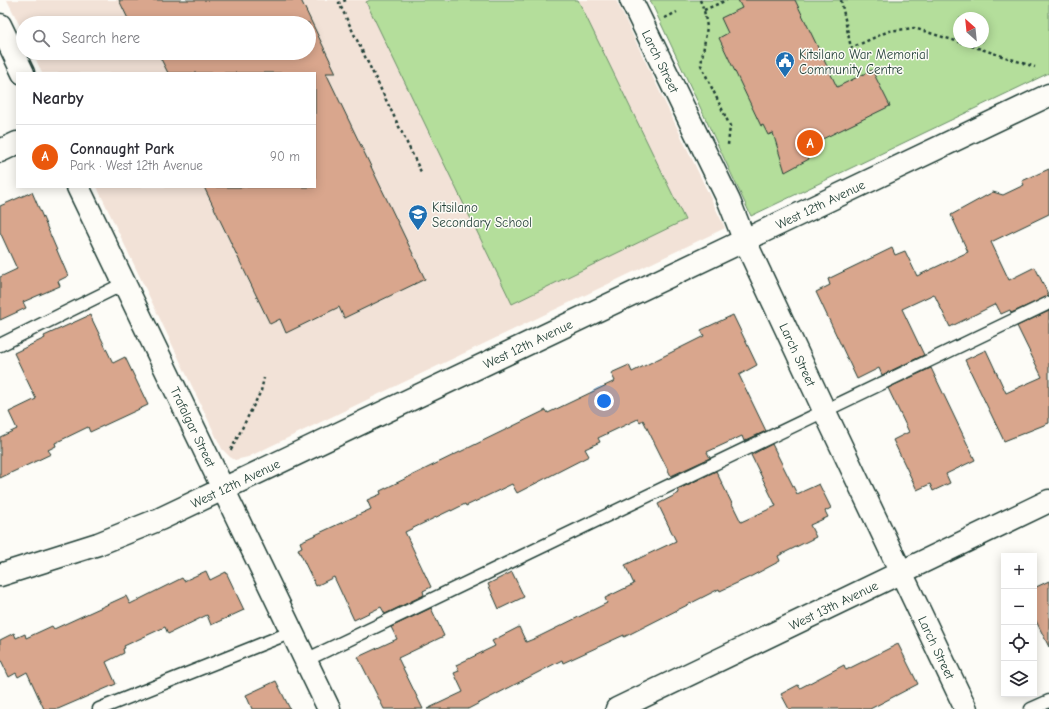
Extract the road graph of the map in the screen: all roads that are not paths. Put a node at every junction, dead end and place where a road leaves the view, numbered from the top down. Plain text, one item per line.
1 (631, 0) edge
2 (0, 25) edge
3 (16, 58) edge
4 (17, 60) edge
5 (23, 72) edge
6 (1049, 95) edge
7 (16, 143) edge
8 (0, 151) edge
9 (78, 188) edge
10 (744, 239) junction
11 (125, 283) junction
12 (1049, 303) edge
13 (0, 345) edge
14 (824, 410) junction
15 (224, 488) junction
16 (1049, 501) edge
17 (901, 572) junction
18 (0, 575) edge
19 (292, 632) junction
20 (306, 660) junction
21 (1049, 700) edge
22 (99, 709) edge
23 (329, 709) edge
24 (617, 709) edge
25 (966, 709) edge
26 (1031, 709) edge

1 - 10 street, Larch Street
2 - 3 street
4 - 5 street
6 - 10 street, West 12th Avenue
7 - 8 street
9 - 11 street, Trafalgar Street
10 - 14 street, Larch Street
10 - 15 street, West 12th Avenue
11 - 13 lane
11 - 15 street, Trafalgar Street
12 - 14 lane
14 - 17 street, Larch Street
14 - 20 lane
15 - 18 street, West 12th Avenue
15 - 19 street, Trafalgar Street
16 - 17 street, West 13th Avenue
17 - 24 street, West 13th Avenue
17 - 25 street, Larch Street
19 - 20 street, Trafalgar Street
19 - 22 lane
20 - 23 street, Trafalgar Street
21 - 26 lane

